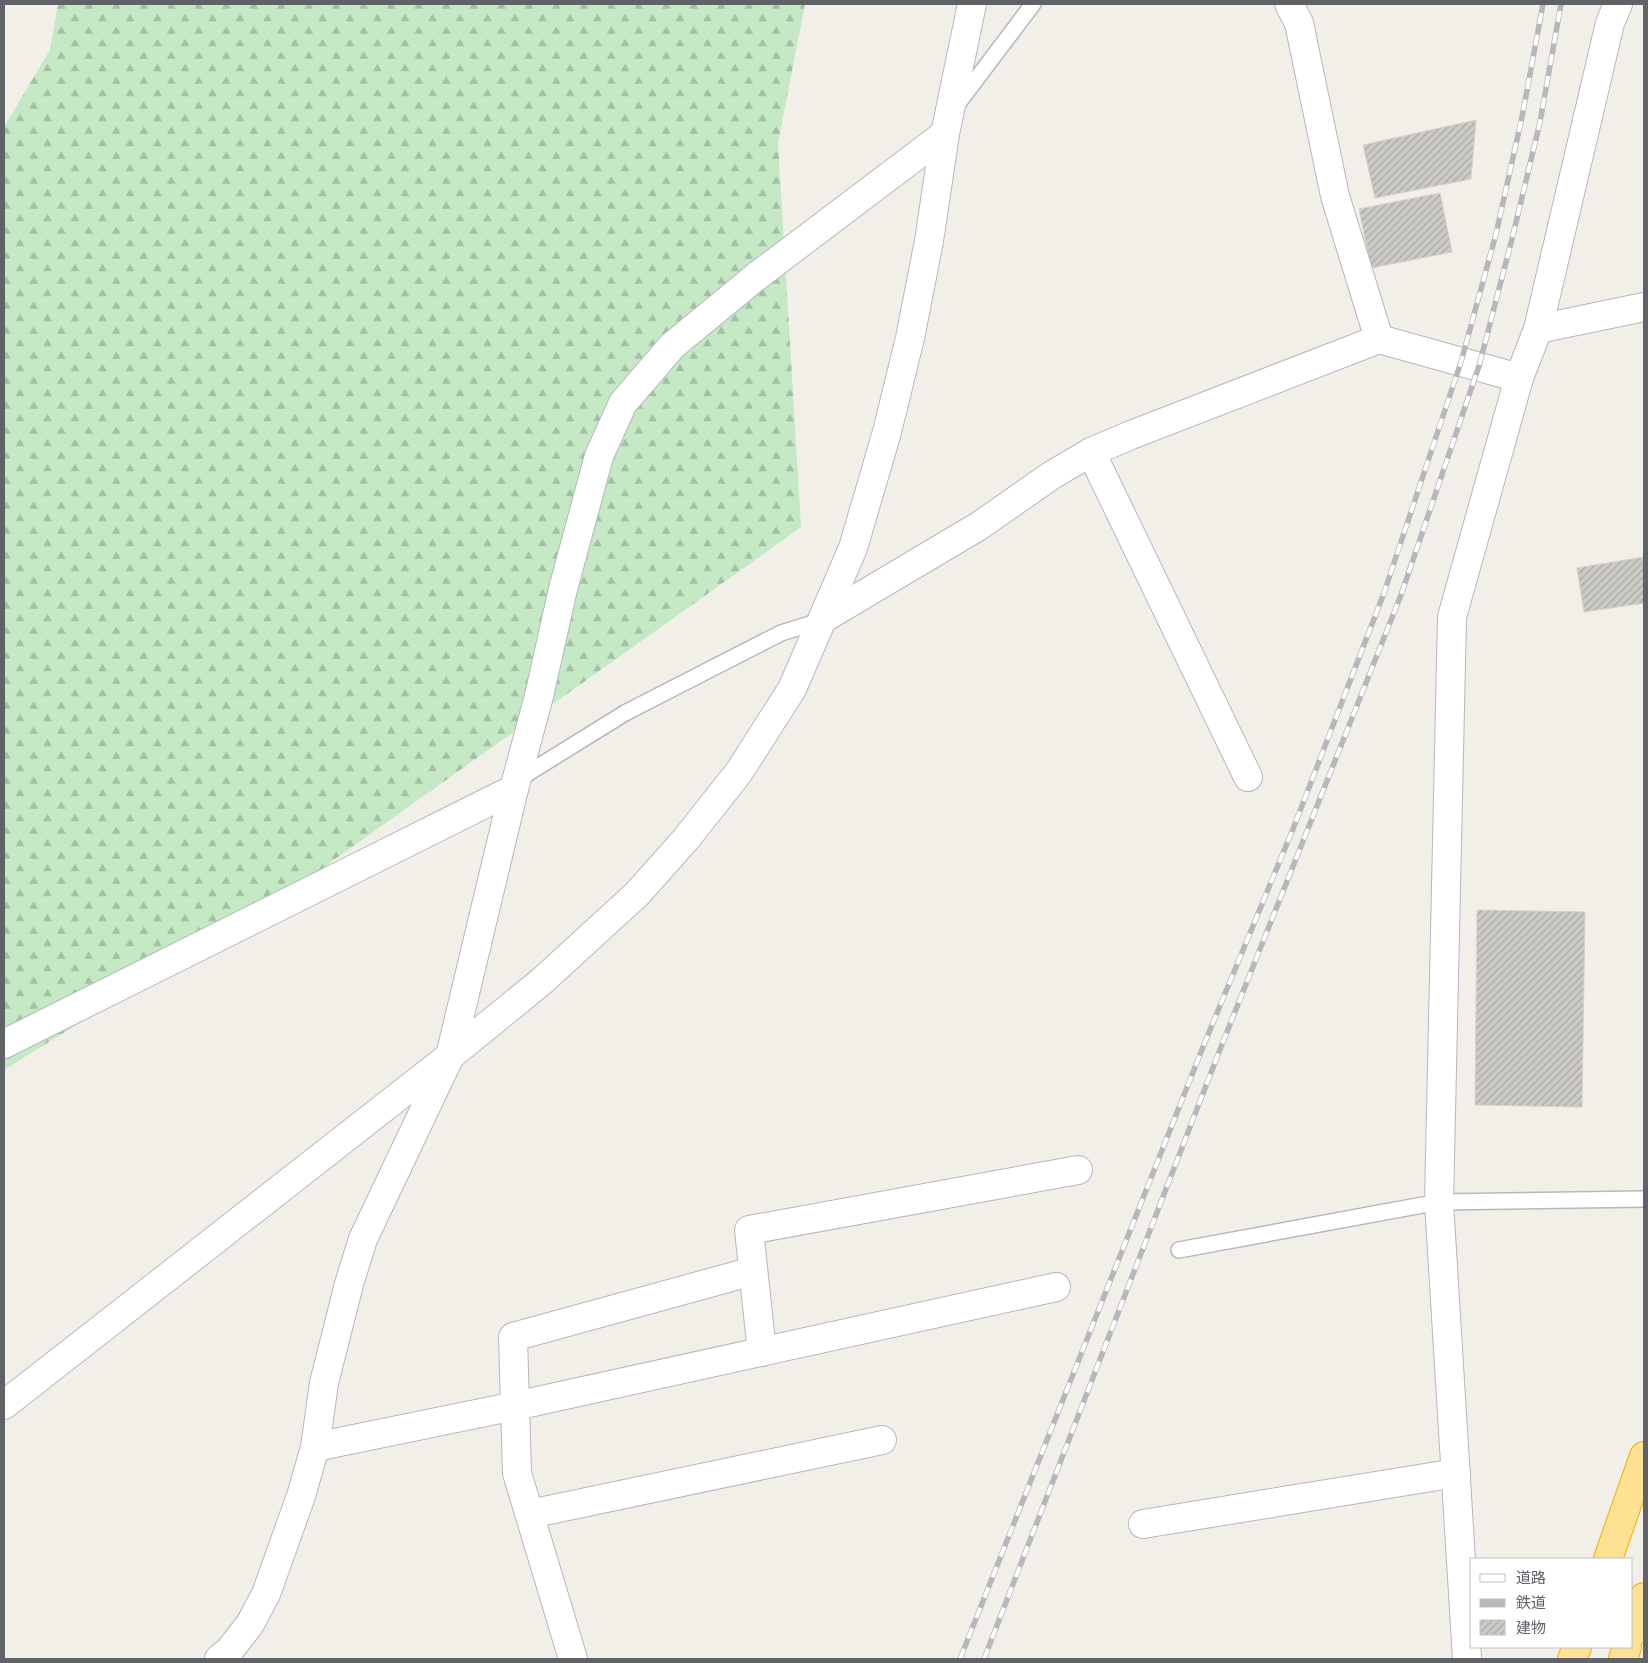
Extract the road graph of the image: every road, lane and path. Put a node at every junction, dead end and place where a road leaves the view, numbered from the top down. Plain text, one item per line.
1 (972, 4) edge
2 (1033, 4) edge
3 (1289, 4) edge
4 (1618, 4) edge
5 (947, 124) junction
6 (1644, 307) edge
7 (1538, 329) junction
8 (1379, 339) junction
9 (1519, 378) junction
10 (1091, 452) junction
11 (823, 619) junction
12 (1248, 777) dead end
13 (515, 785) junction
14 (4, 1044) edge
15 (450, 1056) junction
16 (1078, 1170) dead end
17 (1644, 1199) edge
18 (1439, 1202) junction
19 (1179, 1250) dead end
20 (753, 1271) junction
21 (1056, 1287) dead end
22 (762, 1352) junction
23 (4, 1405) edge
24 (515, 1406) junction
25 (882, 1440) dead end
26 (315, 1447) junction
27 (1644, 1456) edge
28 (1456, 1473) junction
29 (530, 1514) junction
30 (1144, 1524) dead end
31 (1608, 1558) edge
32 (1644, 1597) edge
33 (1633, 1630) edge
34 (220, 1659) edge
35 (573, 1659) edge
36 (1468, 1659) edge

1 - 5 street
2 - 5 lane
3 - 8 street
4 - 7 street
5 - 11 street
5 - 13 street
6 - 7 street
7 - 9 street
8 - 9 street
8 - 10 street
9 - 18 street
10 - 11 street
10 - 12 street
11 - 13 lane
11 - 15 street
13 - 14 street
13 - 15 street
15 - 23 street
15 - 26 street
16 - 20 street
17 - 18 lane
18 - 19 lane
18 - 28 street
20 - 22 street
20 - 24 street
21 - 22 street
22 - 24 street
24 - 26 street
24 - 29 street
25 - 29 street
26 - 34 street
27 - 31 highway
28 - 30 street
28 - 36 street
29 - 35 street
32 - 33 highway

